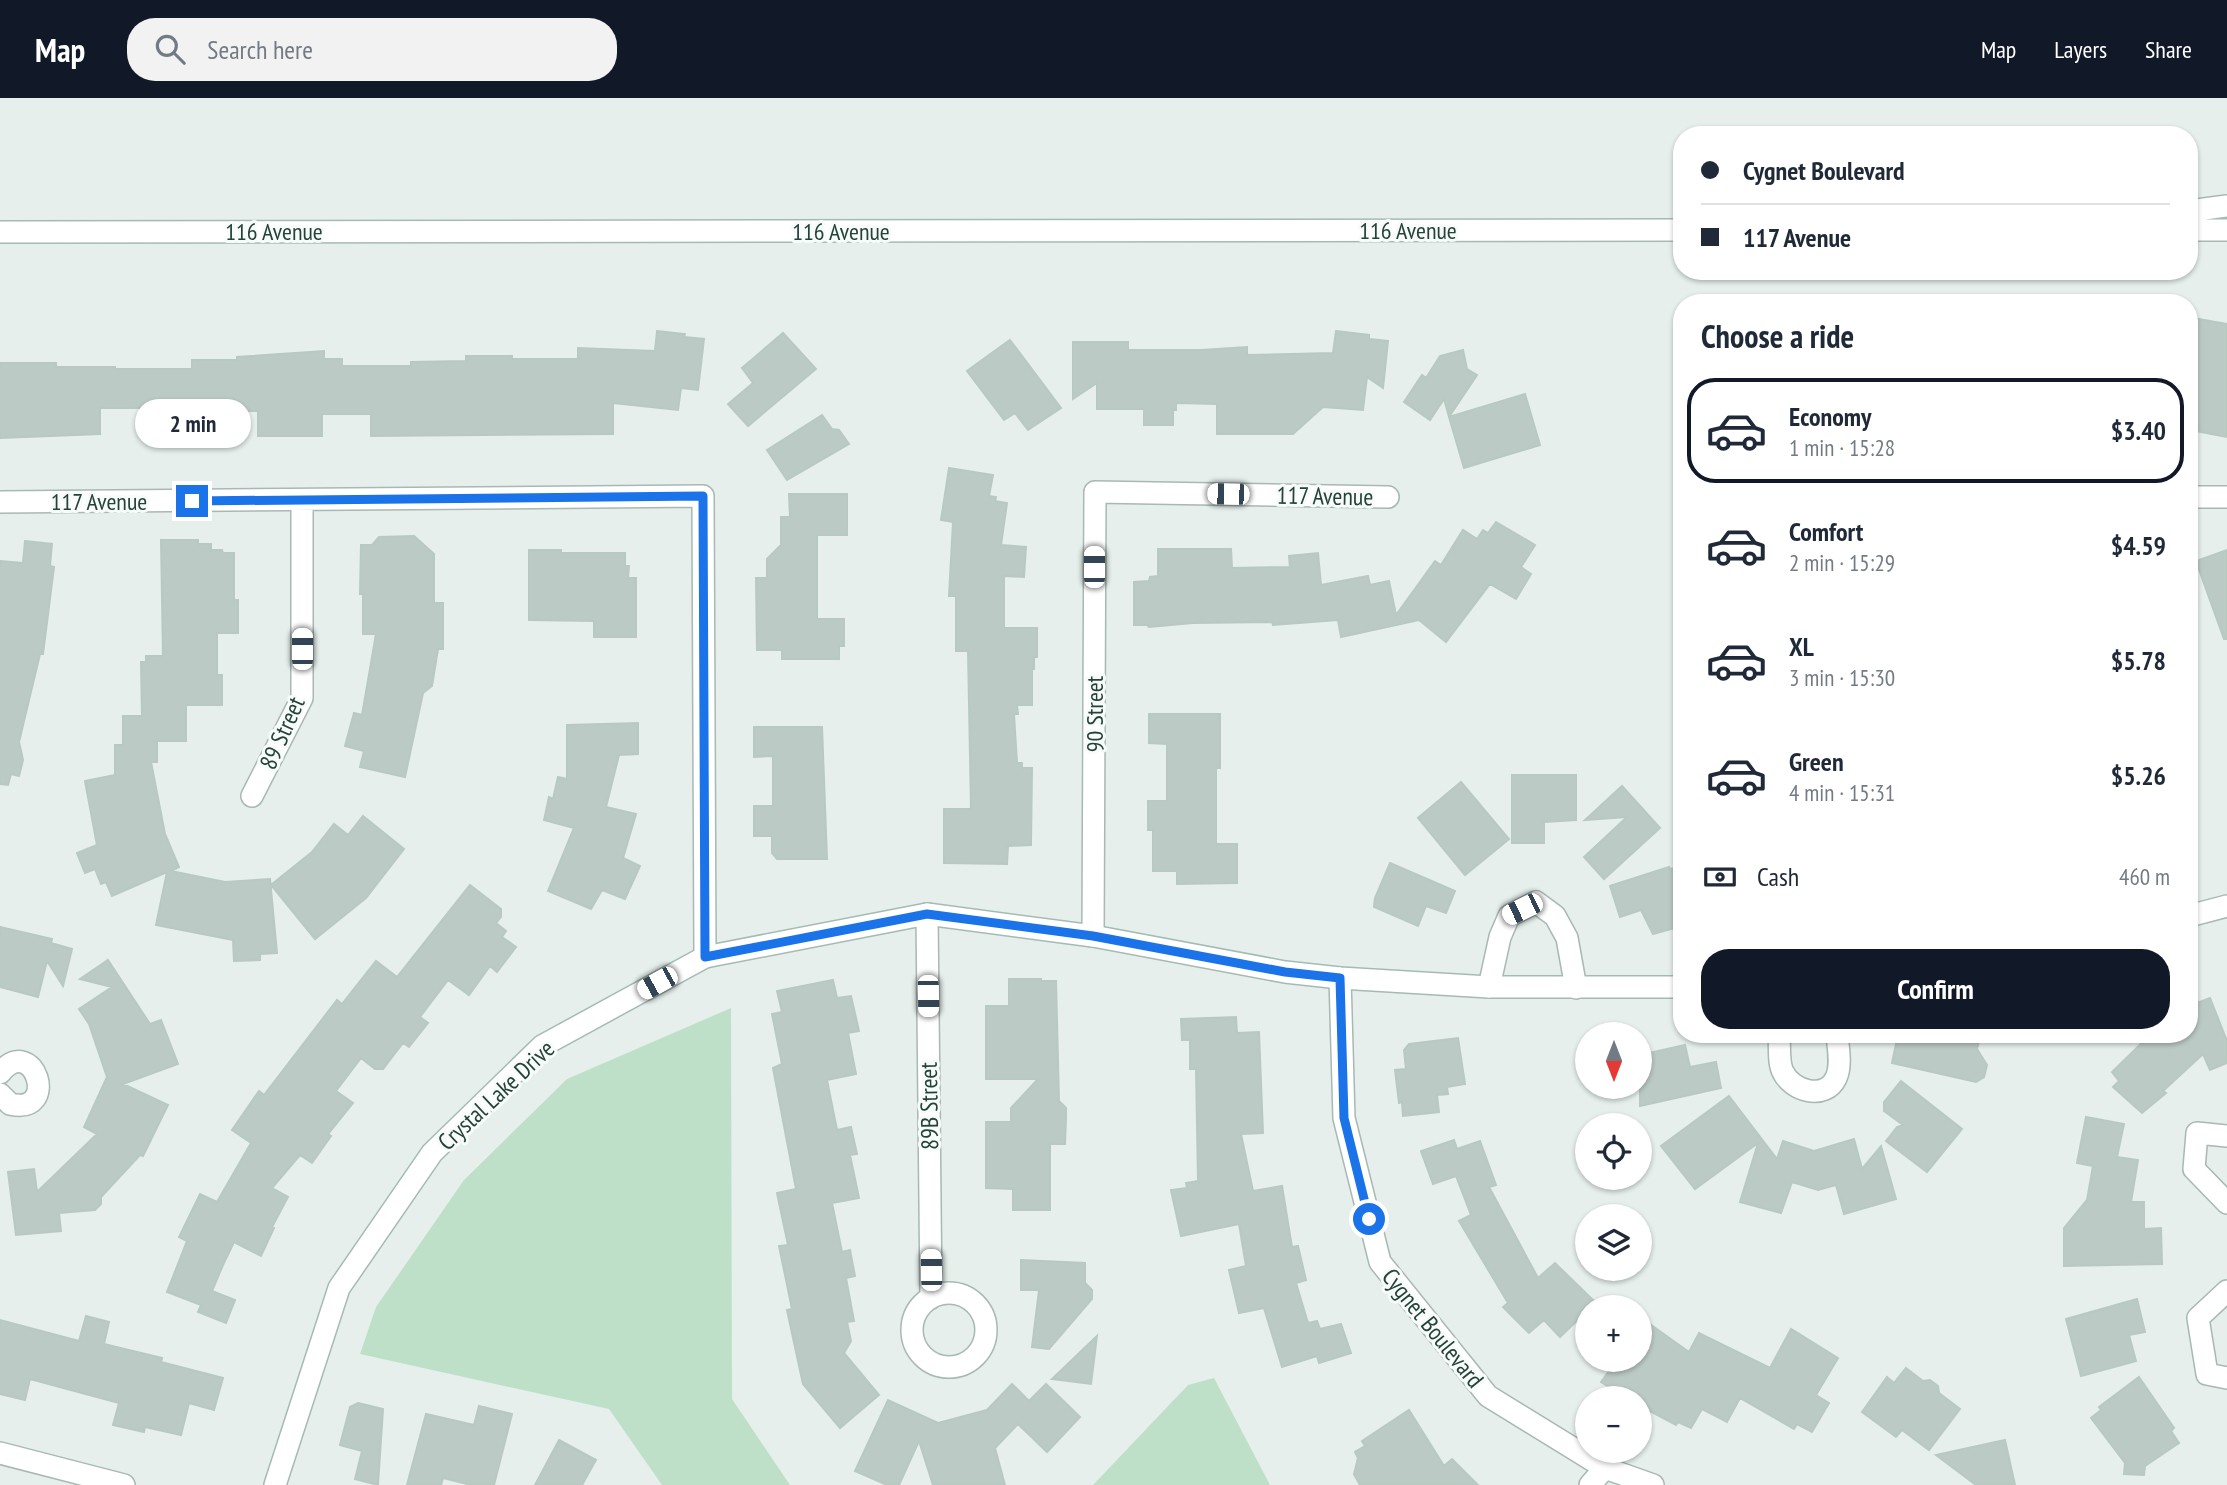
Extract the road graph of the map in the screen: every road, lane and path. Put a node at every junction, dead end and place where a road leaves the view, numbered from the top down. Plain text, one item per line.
1 (2227, 206) edge
2 (2198, 210) edge
3 (1673, 230) edge
4 (2198, 230) edge
5 (2227, 230) edge
6 (0, 232) edge
7 (1095, 492) joint
8 (1388, 497) dead end
9 (2198, 497) edge
10 (2227, 497) edge
11 (302, 501) junction
12 (0, 502) edge
13 (252, 796) dead end
14 (2227, 906) edge
15 (927, 914) junction
16 (2198, 914) edge
17 (1093, 936) junction
18 (705, 957) junction
19 (1340, 978) junction
20 (1489, 987) junction
21 (1673, 987) edge
22 (1576, 988) junction
23 (1780, 1043) edge
24 (1838, 1043) edge
25 (0, 1073) edge
26 (0, 1094) edge
27 (2227, 1136) edge
28 (2227, 1203) edge
29 (2227, 1291) edge
30 (931, 1298) dead end
31 (2227, 1378) edge
32 (0, 1453) edge
33 (1605, 1468) junction
34 (124, 1485) edge
35 (275, 1485) edge
36 (1590, 1485) edge
37 (1653, 1485) edge

1 - 2 street
3 - 6 street, 116 Avenue
4 - 5 street
7 - 8 street, 117 Avenue
7 - 17 street, 90 Street
9 - 10 street
11 - 12 street, 117 Avenue
11 - 13 street, 89 Street
11 - 18 street, 117 Avenue
14 - 16 street
15 - 17 street, Crystal Lake Drive
15 - 18 street, Crystal Lake Drive
15 - 30 street, 89B Street
17 - 19 street, Crystal Lake Drive
18 - 35 street, Crystal Lake Drive
19 - 20 street, Crystal Lake Drive
19 - 33 street, Cygnet Boulevard
20 - 22 street, Crystal Lake Drive
20 - 22 street
21 - 22 street, Crystal Lake Drive
23 - 24 street
25 - 26 street
27 - 28 street
29 - 31 street
32 - 34 street
33 - 36 street
33 - 37 street, Cygnet Boulevard

